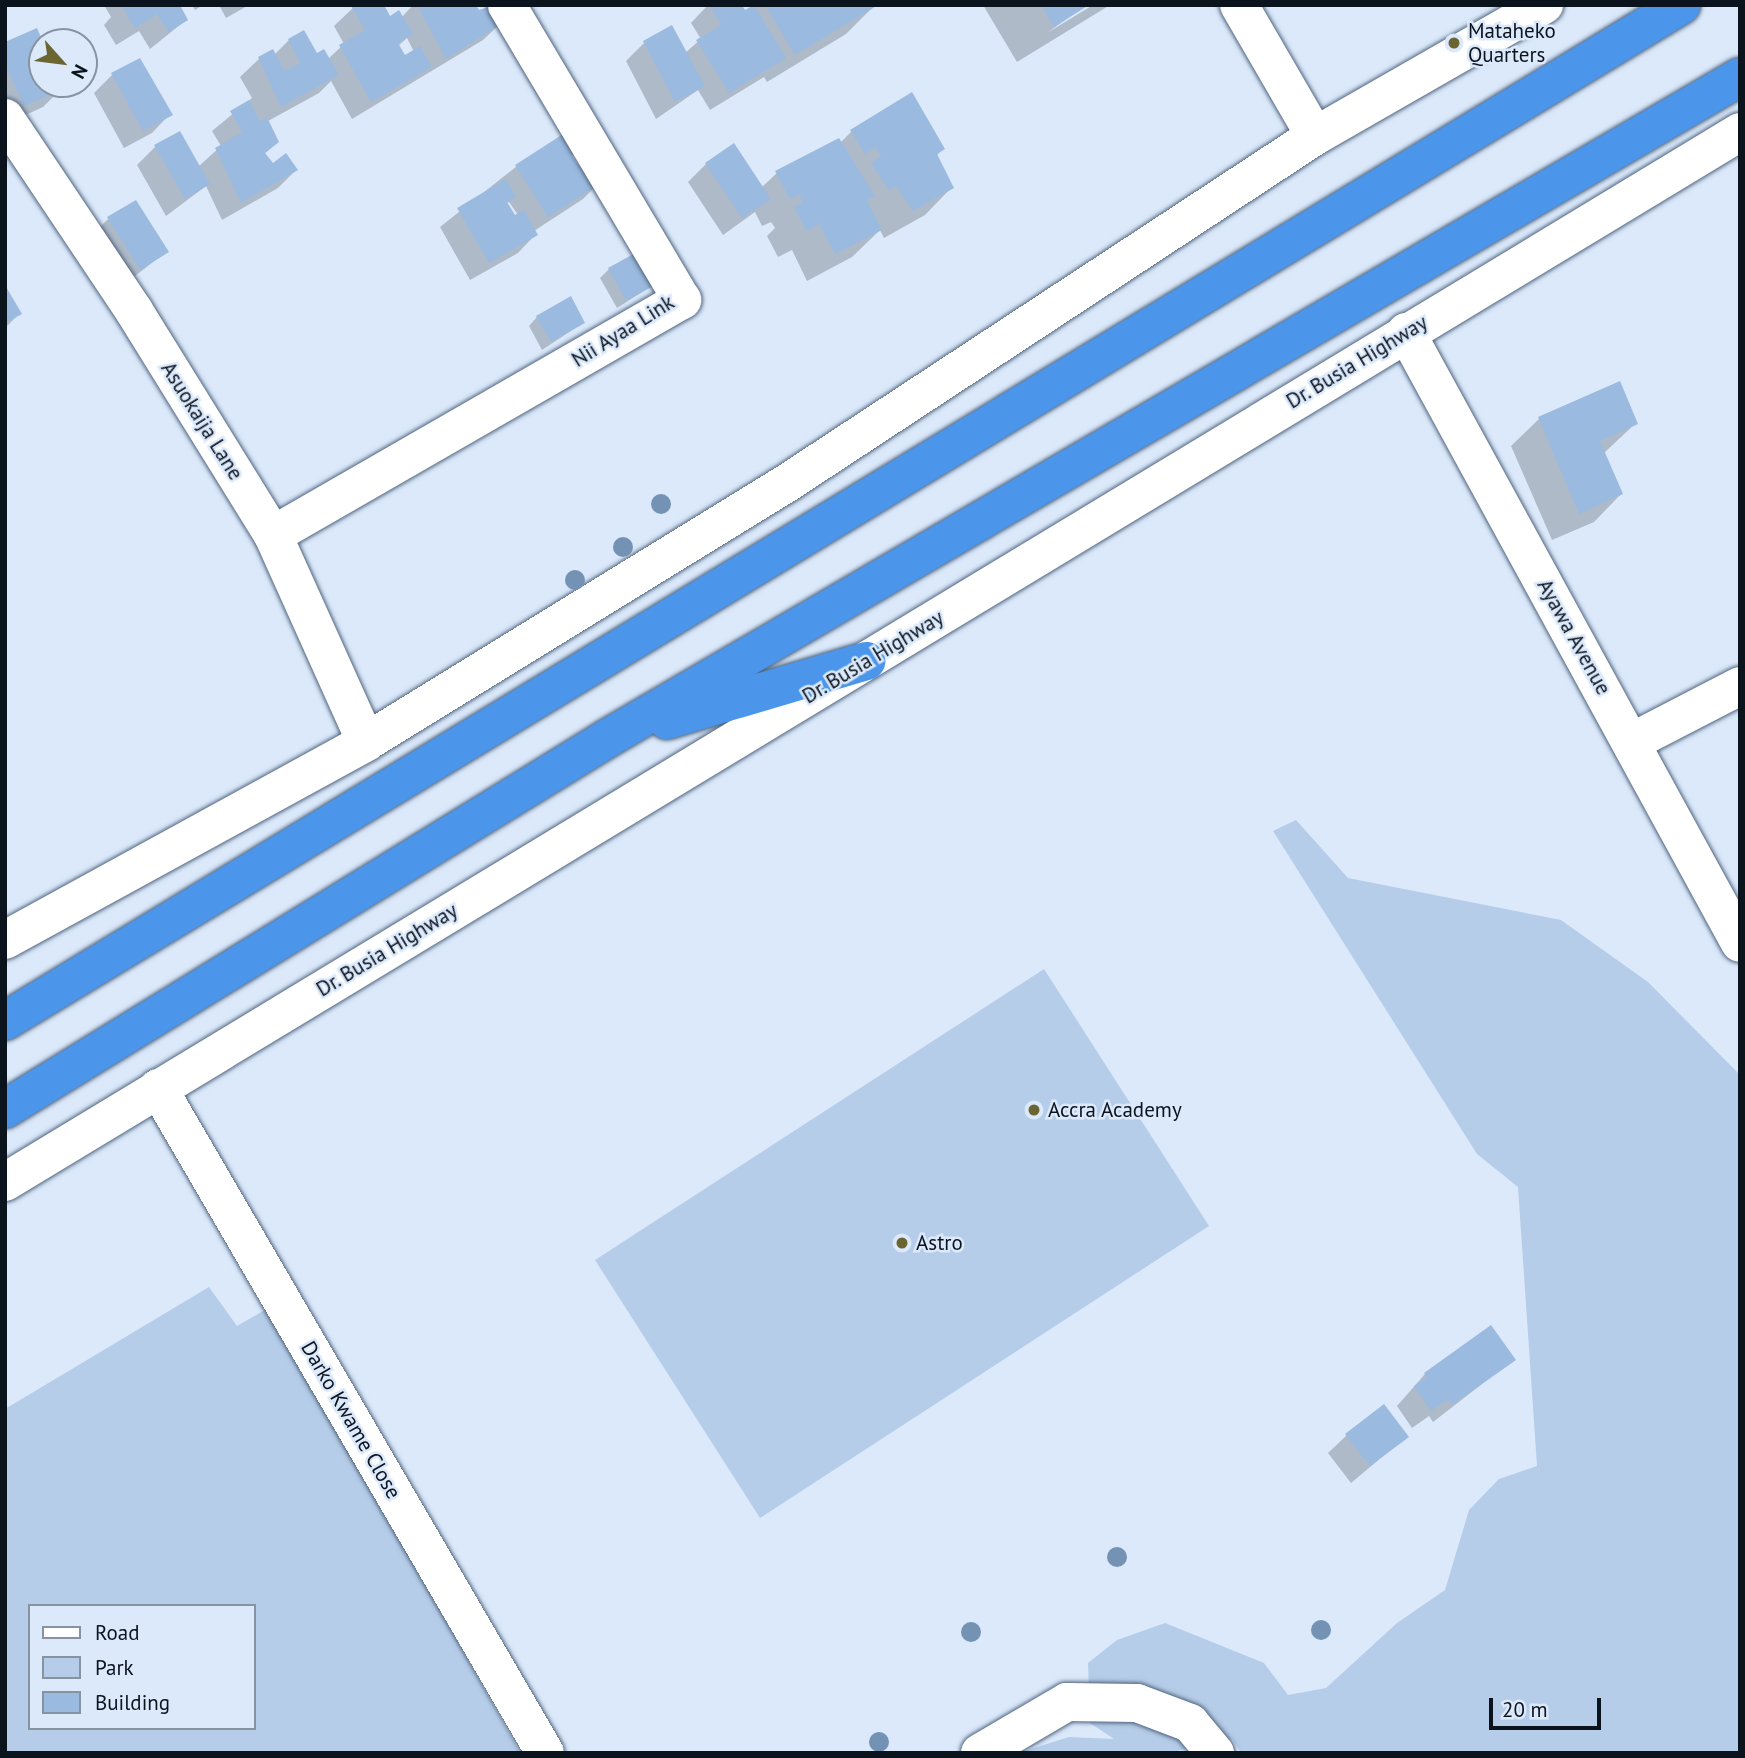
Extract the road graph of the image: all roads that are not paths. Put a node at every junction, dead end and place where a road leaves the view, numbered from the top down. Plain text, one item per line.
1 (507, 5) edge
2 (1239, 5) edge
3 (1544, 5) edge
4 (1681, 5) edge
5 (1740, 77) edge
6 (5, 118) edge
7 (1740, 132) edge
8 (1315, 136) junction
9 (1406, 332) junction
10 (273, 535) junction
11 (866, 661) junction
12 (1740, 686) edge
13 (608, 738) junction
14 (366, 742) junction
15 (1632, 742) junction
16 (5, 940) edge
17 (1740, 943) edge
18 (5, 1021) edge
19 (158, 1088) junction
20 (5, 1109) edge
21 (5, 1182) edge
22 (545, 1753) edge
23 (980, 1753) edge
24 (1215, 1753) edge

1 - 10 street, Nii Ayaa Link
2 - 8 street
3 - 8 street
4 - 18 highway
5 - 13 highway
6 - 10 street, Asuokaija Lane
7 - 9 street, Dr. Busia Highway
8 - 14 street
9 - 11 street, Dr. Busia Highway
9 - 15 street, Ayawa Avenue
10 - 14 street, Asuokaija Lane
11 - 13 highway
11 - 19 street, Dr. Busia Highway
12 - 15 street
13 - 20 highway
14 - 16 street
15 - 17 street, Ayawa Avenue
19 - 21 street, Dr. Busia Highway
19 - 22 street, Darko Kwame Close
23 - 24 street

